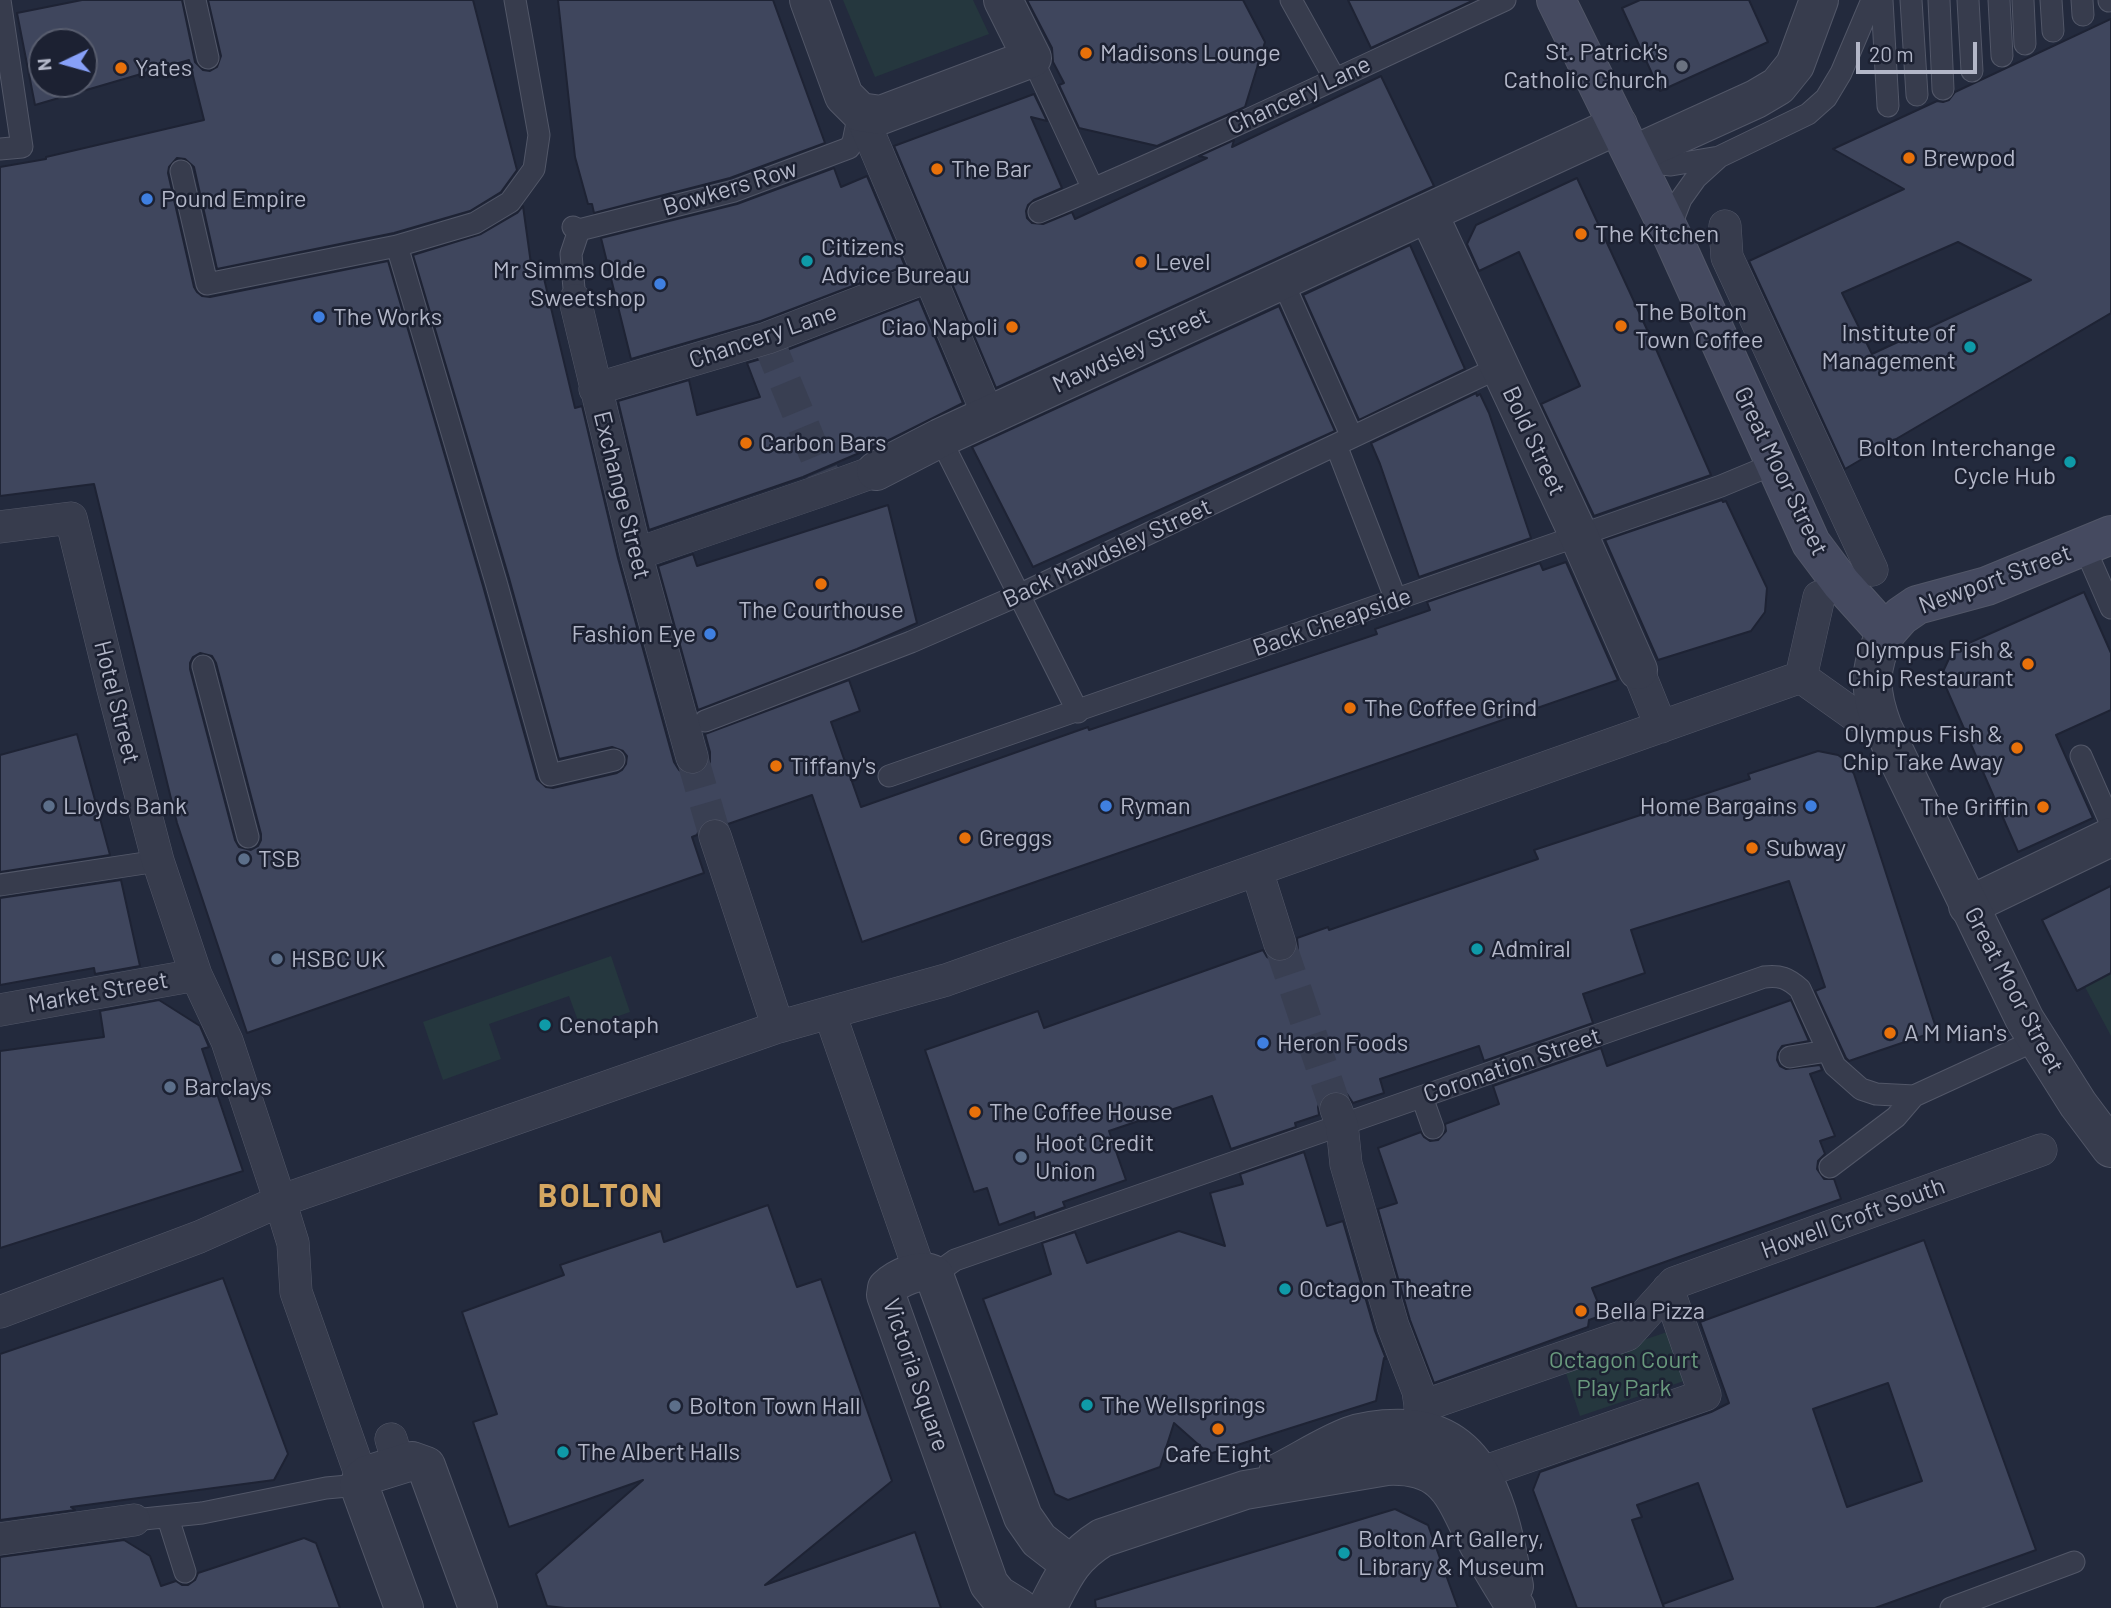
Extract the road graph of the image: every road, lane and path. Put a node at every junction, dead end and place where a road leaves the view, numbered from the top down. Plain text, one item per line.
1 (0, 0) edge
2 (195, 0) edge
3 (515, 0) edge
4 (809, 0) edge
5 (1003, 0) edge
6 (1292, 0) edge
7 (1505, 0) edge
8 (1556, 0) edge
9 (1819, 0) edge
10 (1872, 0) edge
11 (1882, 0) edge
12 (1911, 0) edge
13 (1939, 0) edge
14 (1968, 0) edge
15 (1999, 0) edge
16 (2023, 0) edge
17 (2051, 0) edge
18 (2053, 31) dead end
19 (2025, 44) dead end
20 (2002, 56) dead end
21 (208, 58) dead end
22 (1032, 58) junction
23 (1972, 71) dead end
24 (1335, 79) junction
25 (1943, 89) dead end
26 (1917, 95) dead end
27 (1888, 106) dead end
28 (860, 112) junction
29 (1629, 147) junction
30 (0, 149) edge
31 (1719, 157) junction
32 (181, 171) dead end
33 (1093, 189) junction
34 (1039, 212) dead end
35 (1428, 213) junction
36 (1725, 226) dead end
37 (576, 229) joint
38 (1669, 230) junction
39 (397, 246) junction
40 (929, 276) junction
41 (1282, 280) junction
42 (575, 300) joint
43 (1500, 367) junction
44 (595, 389) junction
45 (988, 415) junction
46 (940, 438) junction
47 (1344, 441) junction
48 (1774, 464) junction
49 (876, 471) joint
50 (0, 527) edge
51 (1579, 536) junction
52 (2097, 541) edge
53 (636, 554) junction
54 (1872, 570) dead end
55 (1019, 595) junction
56 (1819, 597) dead end
57 (1396, 600) junction
58 (2111, 608) edge
59 (1886, 632) junction
60 (203, 666) dead end
61 (1638, 670) joint
62 (1801, 677) junction
63 (1874, 705) junction
64 (1078, 712) junction
65 (1661, 727) junction
66 (693, 735) joint
67 (2081, 756) dead end
68 (614, 760) dead end
69 (889, 776) dead end
70 (2111, 824) edge
71 (715, 836) tunnel mouth
72 (248, 837) dead end
73 (2111, 837) edge
74 (159, 861) junction
75 (1257, 871) junction
76 (0, 885) edge
77 (1968, 906) junction
78 (1280, 944) tunnel mouth
79 (196, 975) junction
80 (0, 1010) edge
81 (830, 1014) junction
82 (778, 1027) junction
83 (2036, 1040) junction
84 (1827, 1051) junction
85 (1790, 1057) dead end
86 (1914, 1096) junction
87 (1422, 1097) junction
88 (1339, 1117) junction
89 (1433, 1128) dead end
90 (2111, 1148) edge
91 (2040, 1150) dead end
92 (1830, 1167) dead end
93 (279, 1201) junction
94 (927, 1273) junction
95 (1668, 1289) junction
96 (0, 1312) edge
97 (1422, 1419) junction
98 (1480, 1474) junction
99 (360, 1482) junction
100 (1245, 1490) junction
101 (168, 1518) junction
102 (134, 1520) joint
103 (0, 1539) edge
104 (2074, 1562) dead end
105 (1070, 1564) junction
106 (184, 1572) dead end
107 (404, 1608) edge
108 (478, 1608) edge
109 (1019, 1608) edge
110 (1047, 1608) edge
111 (1517, 1608) edge
112 (1951, 1608) edge

1 - 30 lane
2 - 21 lane
3 - 39 lane
4 - 28 street
5 - 22 street
6 - 24 lane
7 - 24 lane, Chancery Lane
8 - 29 main road, Great Moor Street
9 - 29 street, Mawdsley Street
10 - 31 lane
11 - 27 lane
12 - 26 lane
13 - 25 lane
14 - 23 lane
15 - 20 lane
16 - 19 lane
17 - 18 lane
22 - 28 street
22 - 33 lane
24 - 33 lane, Chancery Lane
28 - 37 lane, Bowkers Row
28 - 40 street
29 - 31 lane
29 - 35 street, Mawdsley Street
29 - 38 main road, Great Moor Street
31 - 38 lane
32 - 39 lane
33 - 34 lane, Chancery Lane
35 - 41 street, Mawdsley Street
35 - 43 street, Bold Street
36 - 54 street
37 - 42 lane, Exchange Street
38 - 48 main road, Great Moor Street
39 - 68 lane
40 - 44 street, Chancery Lane
40 - 45 street
41 - 45 street, Mawdsley Street
41 - 47 lane
42 - 44 street, Exchange Street
43 - 47 lane, Back Mawdsley Street
43 - 51 street, Bold Street
44 - 53 street, Exchange Street
45 - 46 street, Mawdsley Street
46 - 49 street, Mawdsley Street
46 - 55 lane
47 - 55 lane, Back Mawdsley Street
47 - 57 lane
48 - 51 lane, Back Cheapside
48 - 59 main road, Great Moor Street
49 - 53 street, Mawdsley Street
50 - 74 street, Hotel Street
51 - 57 lane, Back Cheapside
51 - 61 street, Bold Street
52 - 58 lane
52 - 59 main road, Newport Street
53 - 66 street, Exchange Street
55 - 64 lane
55 - 66 lane, Back Mawdsley Street
56 - 62 street
57 - 64 lane, Back Cheapside
59 - 63 street, Great Moor Street
60 - 72 lane
61 - 65 street
62 - 63 street
62 - 65 street
63 - 77 street, Great Moor Street
64 - 69 lane, Back Cheapside
65 - 75 street
67 - 70 lane
71 - 82 street
73 - 77 street
74 - 76 lane
74 - 79 street, Hotel Street
75 - 78 street
75 - 81 street
77 - 83 street, Great Moor Street
79 - 80 street, Market Street
79 - 93 street, Hotel Street
81 - 82 street
81 - 94 street
82 - 93 street
83 - 86 lane, Coronation Street
83 - 90 street, Great Moor Street
84 - 85 lane
84 - 86 lane, Coronation Street
84 - 87 lane, Coronation Street
86 - 92 lane
87 - 88 lane, Coronation Street
87 - 89 lane
88 - 94 lane, Coronation Street
88 - 97 street
91 - 95 street, Howell Croft South
93 - 96 street
93 - 99 street, Hotel Street
94 - 105 street, Victoria Square
94 - 109 street, Victoria Square
95 - 97 street, Howell Croft South
95 - 98 street
97 - 98 street
97 - 100 street, Howell Croft South
98 - 111 street
99 - 101 lane
99 - 107 street
99 - 108 street
100 - 105 street, Howell Croft South
100 - 111 street, Howell Croft South
101 - 102 lane
101 - 106 lane
102 - 103 street
104 - 112 lane
105 - 110 street, Howell Croft South

